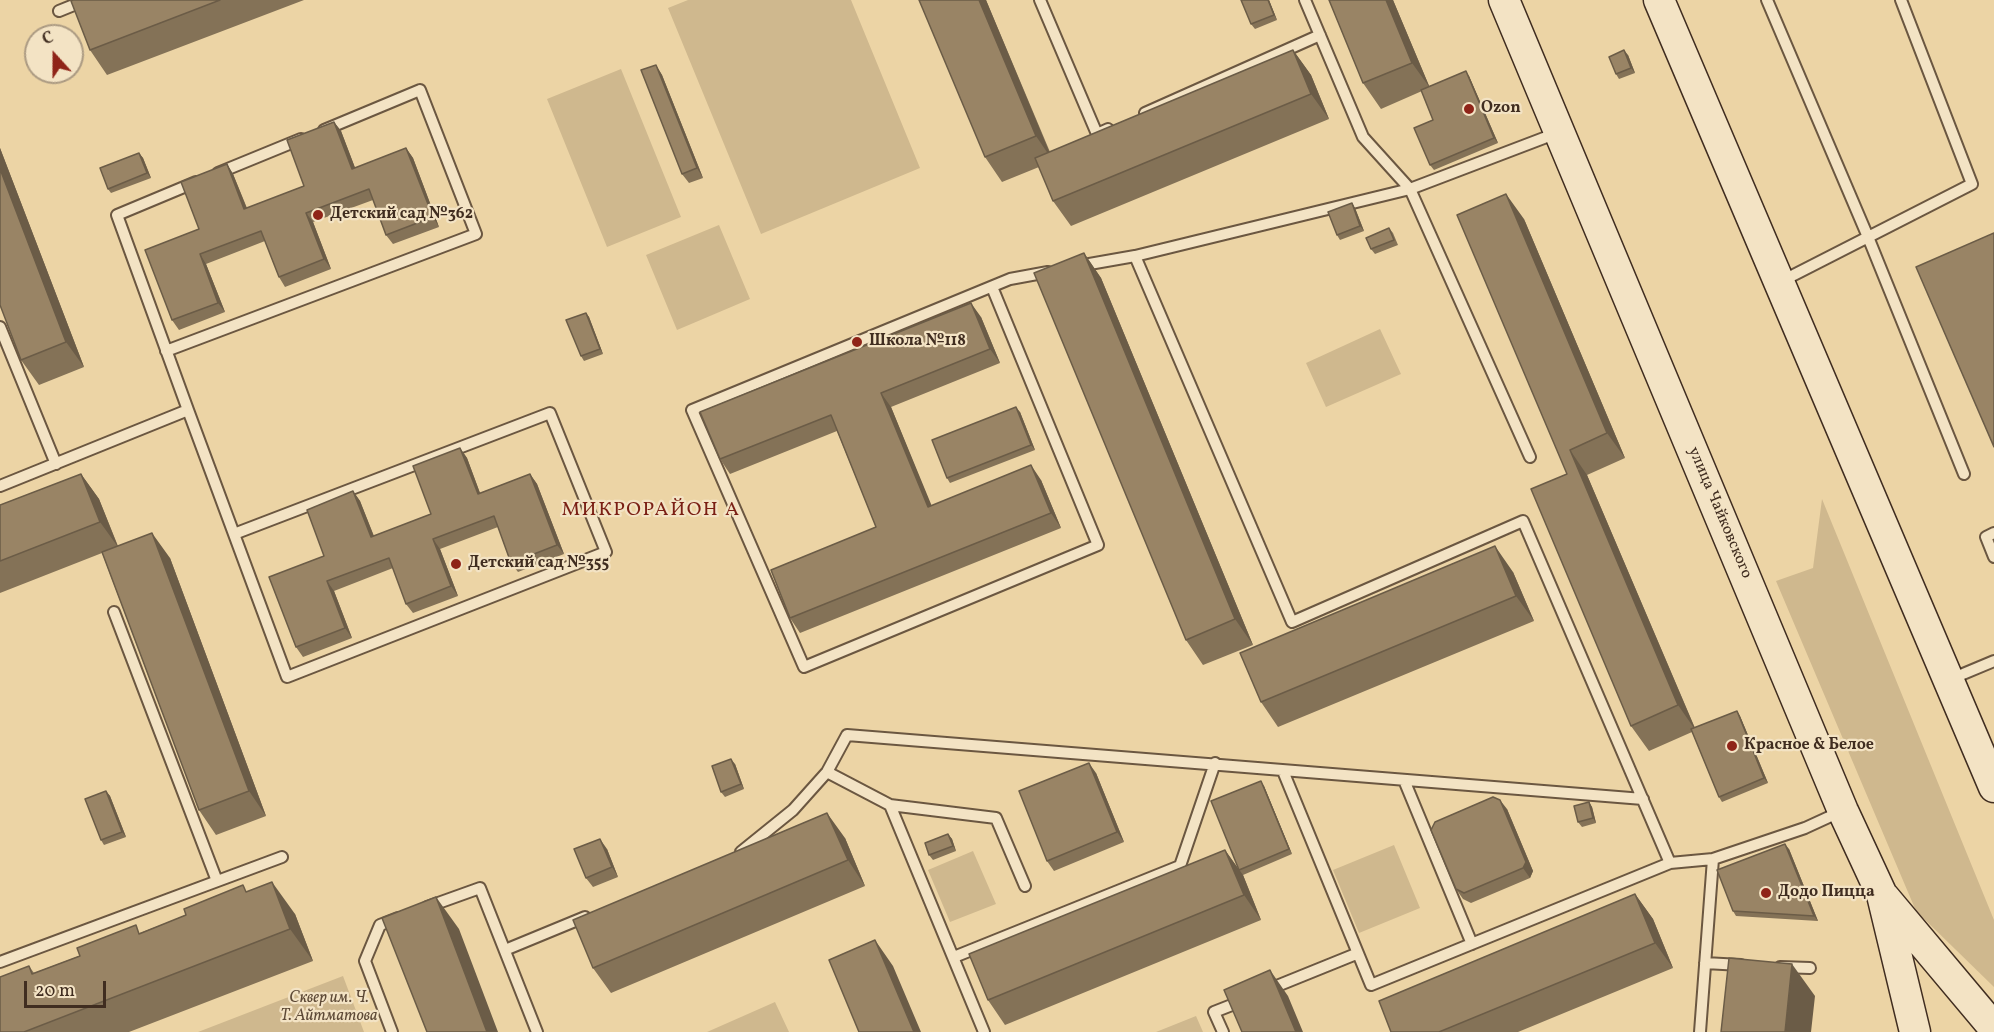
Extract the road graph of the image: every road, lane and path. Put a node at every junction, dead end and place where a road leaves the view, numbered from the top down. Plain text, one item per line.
1 (87, 0) edge
2 (1040, 0) edge
3 (1305, 0) edge
4 (1504, 0) edge
5 (1659, 0) edge
6 (1767, 0) edge
7 (1901, 0) edge
8 (59, 11) dead end
9 (1320, 35) junction
10 (1138, 116) edge
11 (1118, 125) edge
12 (1560, 132) junction
13 (1410, 189) junction
14 (1868, 237) junction
15 (1136, 256) junction
16 (1779, 282) junction
17 (992, 287) junction
18 (0, 327) edge
19 (166, 351) junction
20 (188, 410) junction
21 (1530, 457) dead end
22 (56, 465) junction
23 (1964, 474) dead end
24 (0, 486) edge
25 (1994, 533) edge
26 (234, 534) junction
27 (1994, 557) edge
28 (114, 612) edge
29 (1994, 661) edge
30 (1948, 680) junction
31 (1215, 763) junction
32 (1283, 771) junction
33 (827, 772) junction
34 (1404, 780) junction
35 (1994, 787) edge
36 (1643, 799) junction
37 (890, 805) junction
38 (1843, 811) junction
39 (734, 855) edge
40 (282, 857) dead end
41 (1713, 859) junction
42 (1670, 863) junction
43 (217, 881) junction
44 (1025, 886) dead end
45 (1882, 895) junction
46 (592, 914) edge
47 (1472, 944) junction
48 (505, 950) junction
49 (1356, 954) junction
50 (954, 957) junction
51 (0, 963) edge
52 (1705, 963) junction
53 (1810, 968) dead end
54 (1994, 1028) edge
55 (392, 1032) edge
56 (537, 1032) edge
57 (984, 1032) edge
58 (1223, 1032) edge
59 (1700, 1032) edge
60 (1915, 1032) edge

1 - 8 lane
2 - 11 lane
3 - 9 lane
4 - 12 main road, улица Чайковского
5 - 16 main road
6 - 14 lane
7 - 14 lane
9 - 10 lane
9 - 13 lane
12 - 13 lane
12 - 38 main road, улица Чайковского
13 - 15 lane
13 - 21 lane
14 - 16 lane
14 - 23 lane
15 - 17 lane
15 - 36 lane
16 - 30 main road
17 - 17 lane
18 - 22 lane
19 - 19 lane
19 - 20 lane
20 - 22 lane
20 - 26 lane
22 - 24 lane
25 - 27 lane
26 - 26 lane
28 - 43 lane
29 - 30 lane
30 - 35 main road
31 - 32 lane
31 - 33 lane
31 - 50 lane
32 - 34 lane
32 - 49 lane
33 - 37 lane
33 - 39 lane
34 - 36 lane
34 - 47 lane
36 - 42 lane
37 - 44 lane
37 - 50 lane
38 - 41 lane
38 - 45 main road, улица Чайковского
40 - 43 lane
41 - 42 lane
41 - 52 lane
42 - 47 lane
43 - 51 lane
45 - 54 main road
45 - 60 main road, улица Чайковского
46 - 48 lane
47 - 49 lane
48 - 55 lane
48 - 56 lane
49 - 58 lane
50 - 57 lane
52 - 53 lane
52 - 59 lane

